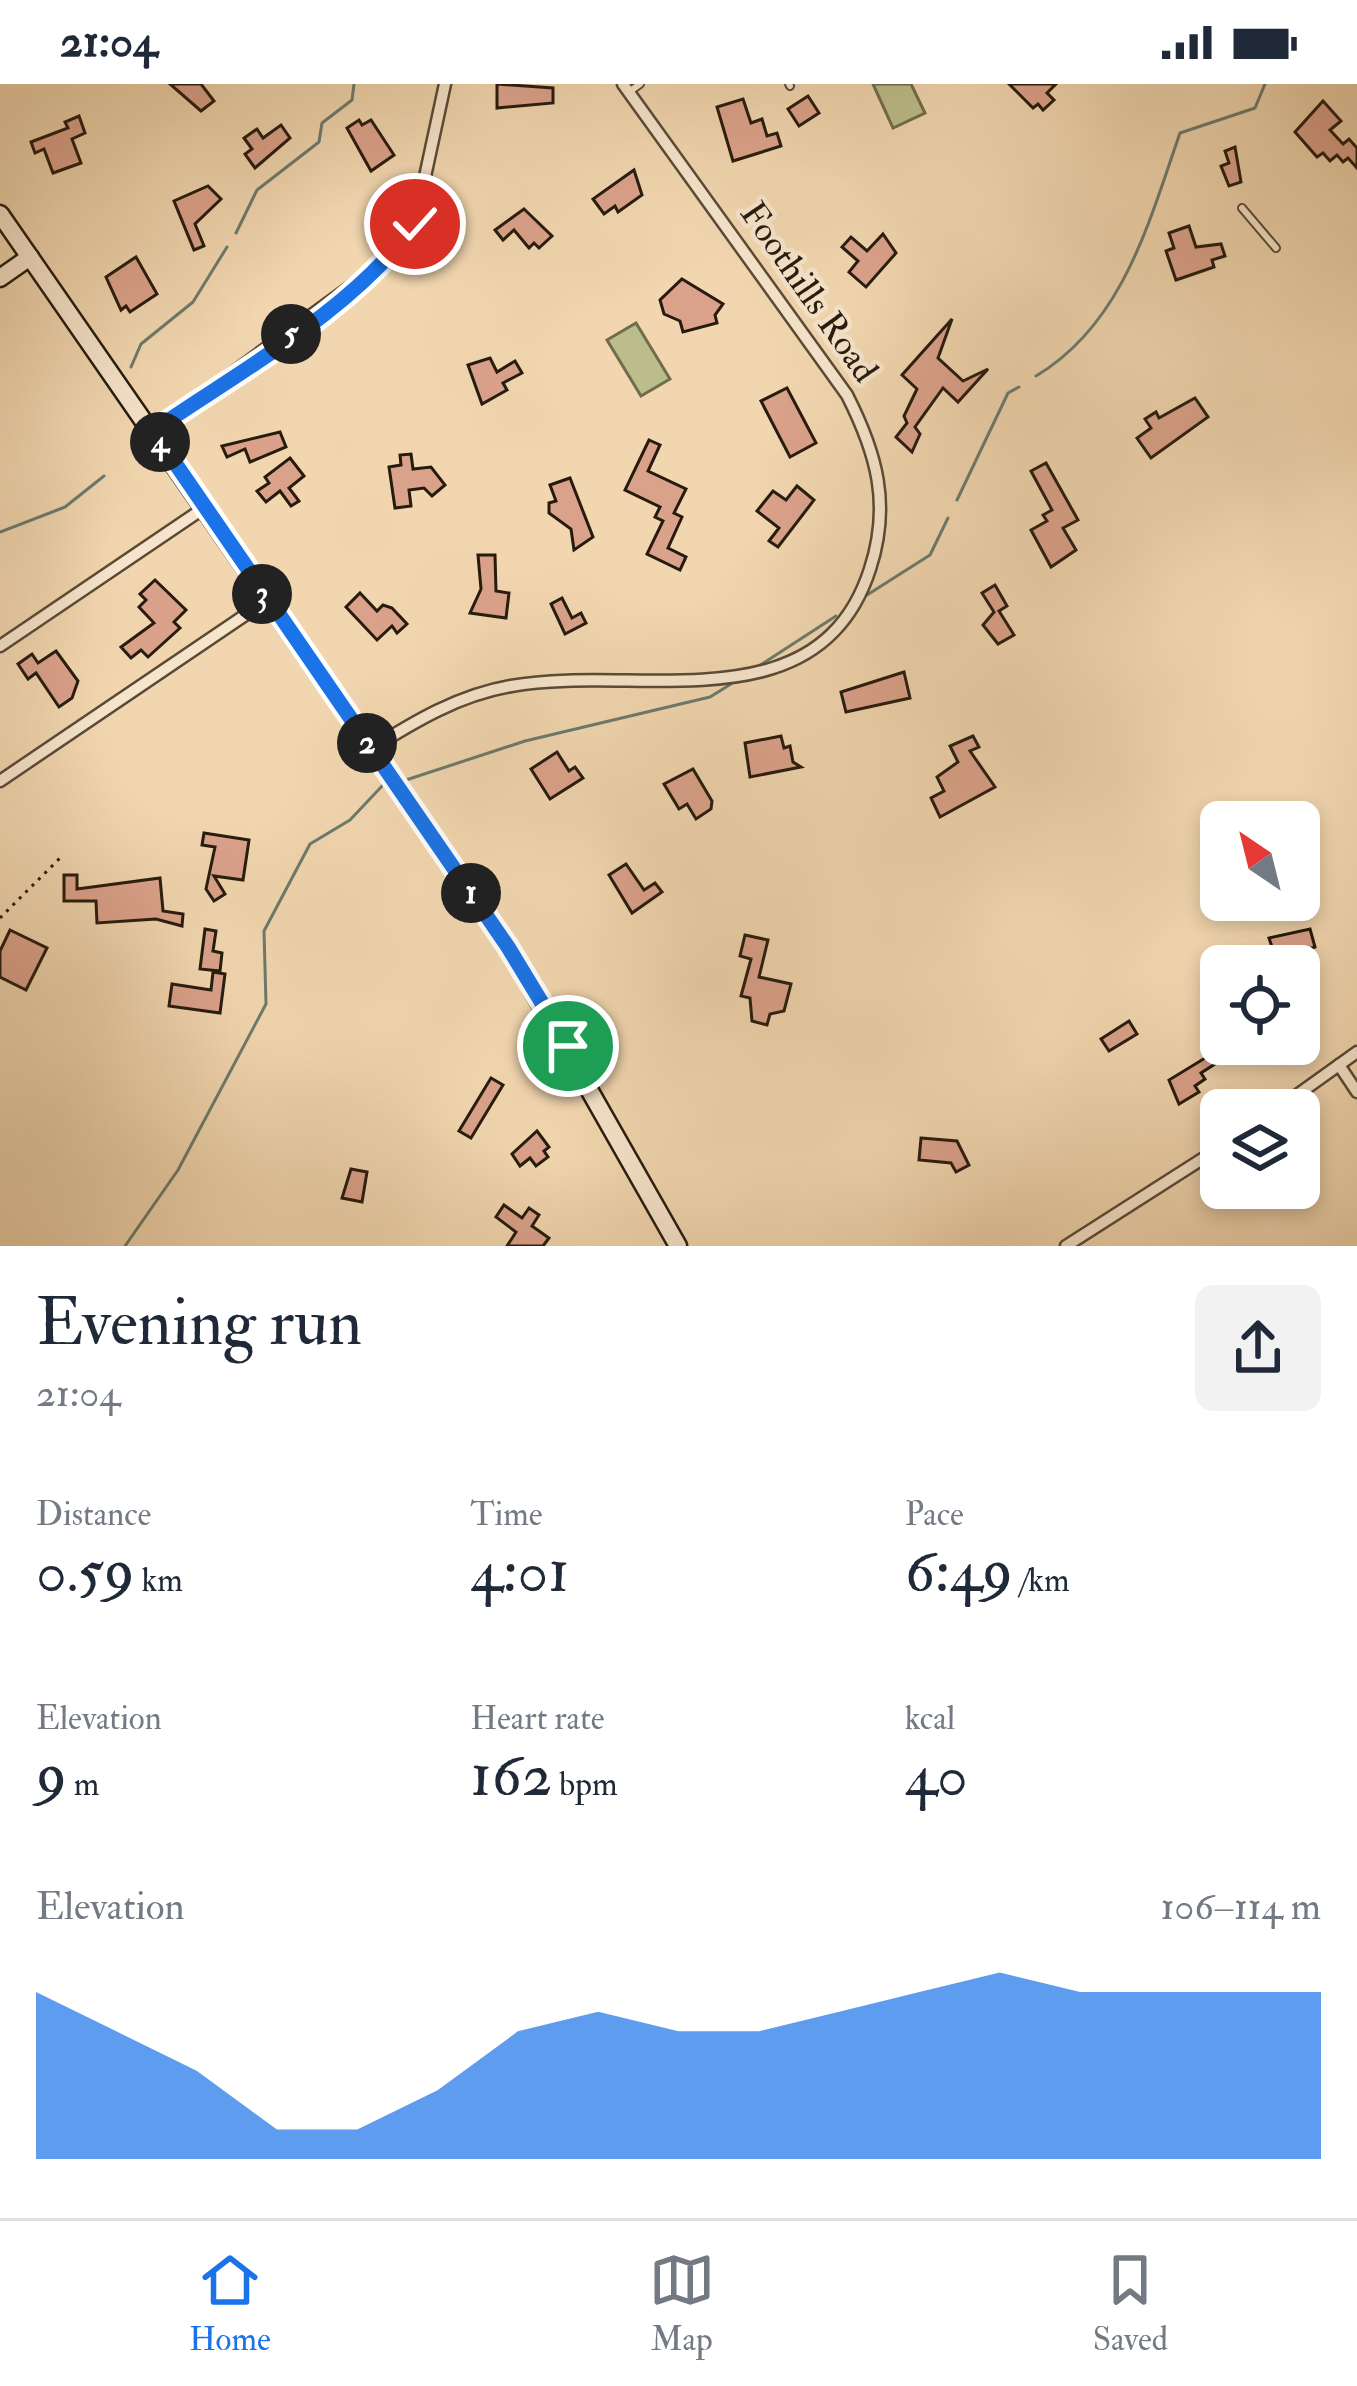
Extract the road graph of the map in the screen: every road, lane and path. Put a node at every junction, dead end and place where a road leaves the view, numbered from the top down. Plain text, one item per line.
1 (445, 84) edge
2 (630, 86) edge
3 (1242, 208) dead end
4 (0, 214) edge
5 (1276, 248) dead end
6 (30, 257) junction
7 (0, 278) edge
8 (153, 431) junction
9 (204, 508) junction
10 (266, 601) junction
11 (0, 646) edge
12 (371, 749) junction
13 (0, 781) edge
14 (63, 855) dead end
15 (0, 918) edge
16 (1357, 1052) edge
17 (1339, 1065) junction
18 (1305, 1089) edge
19 (1357, 1092) edge
20 (1200, 1161) edge
21 (678, 1246) edge
22 (1066, 1246) edge

1 - 8 street
2 - 12 street, Foothills Road
3 - 5 lane
4 - 6 street
6 - 7 street
6 - 8 street
8 - 9 street
9 - 10 street
9 - 11 street
10 - 12 street
10 - 13 street
12 - 21 street
14 - 15 path
16 - 17 street
17 - 18 street
17 - 19 street
20 - 22 street

